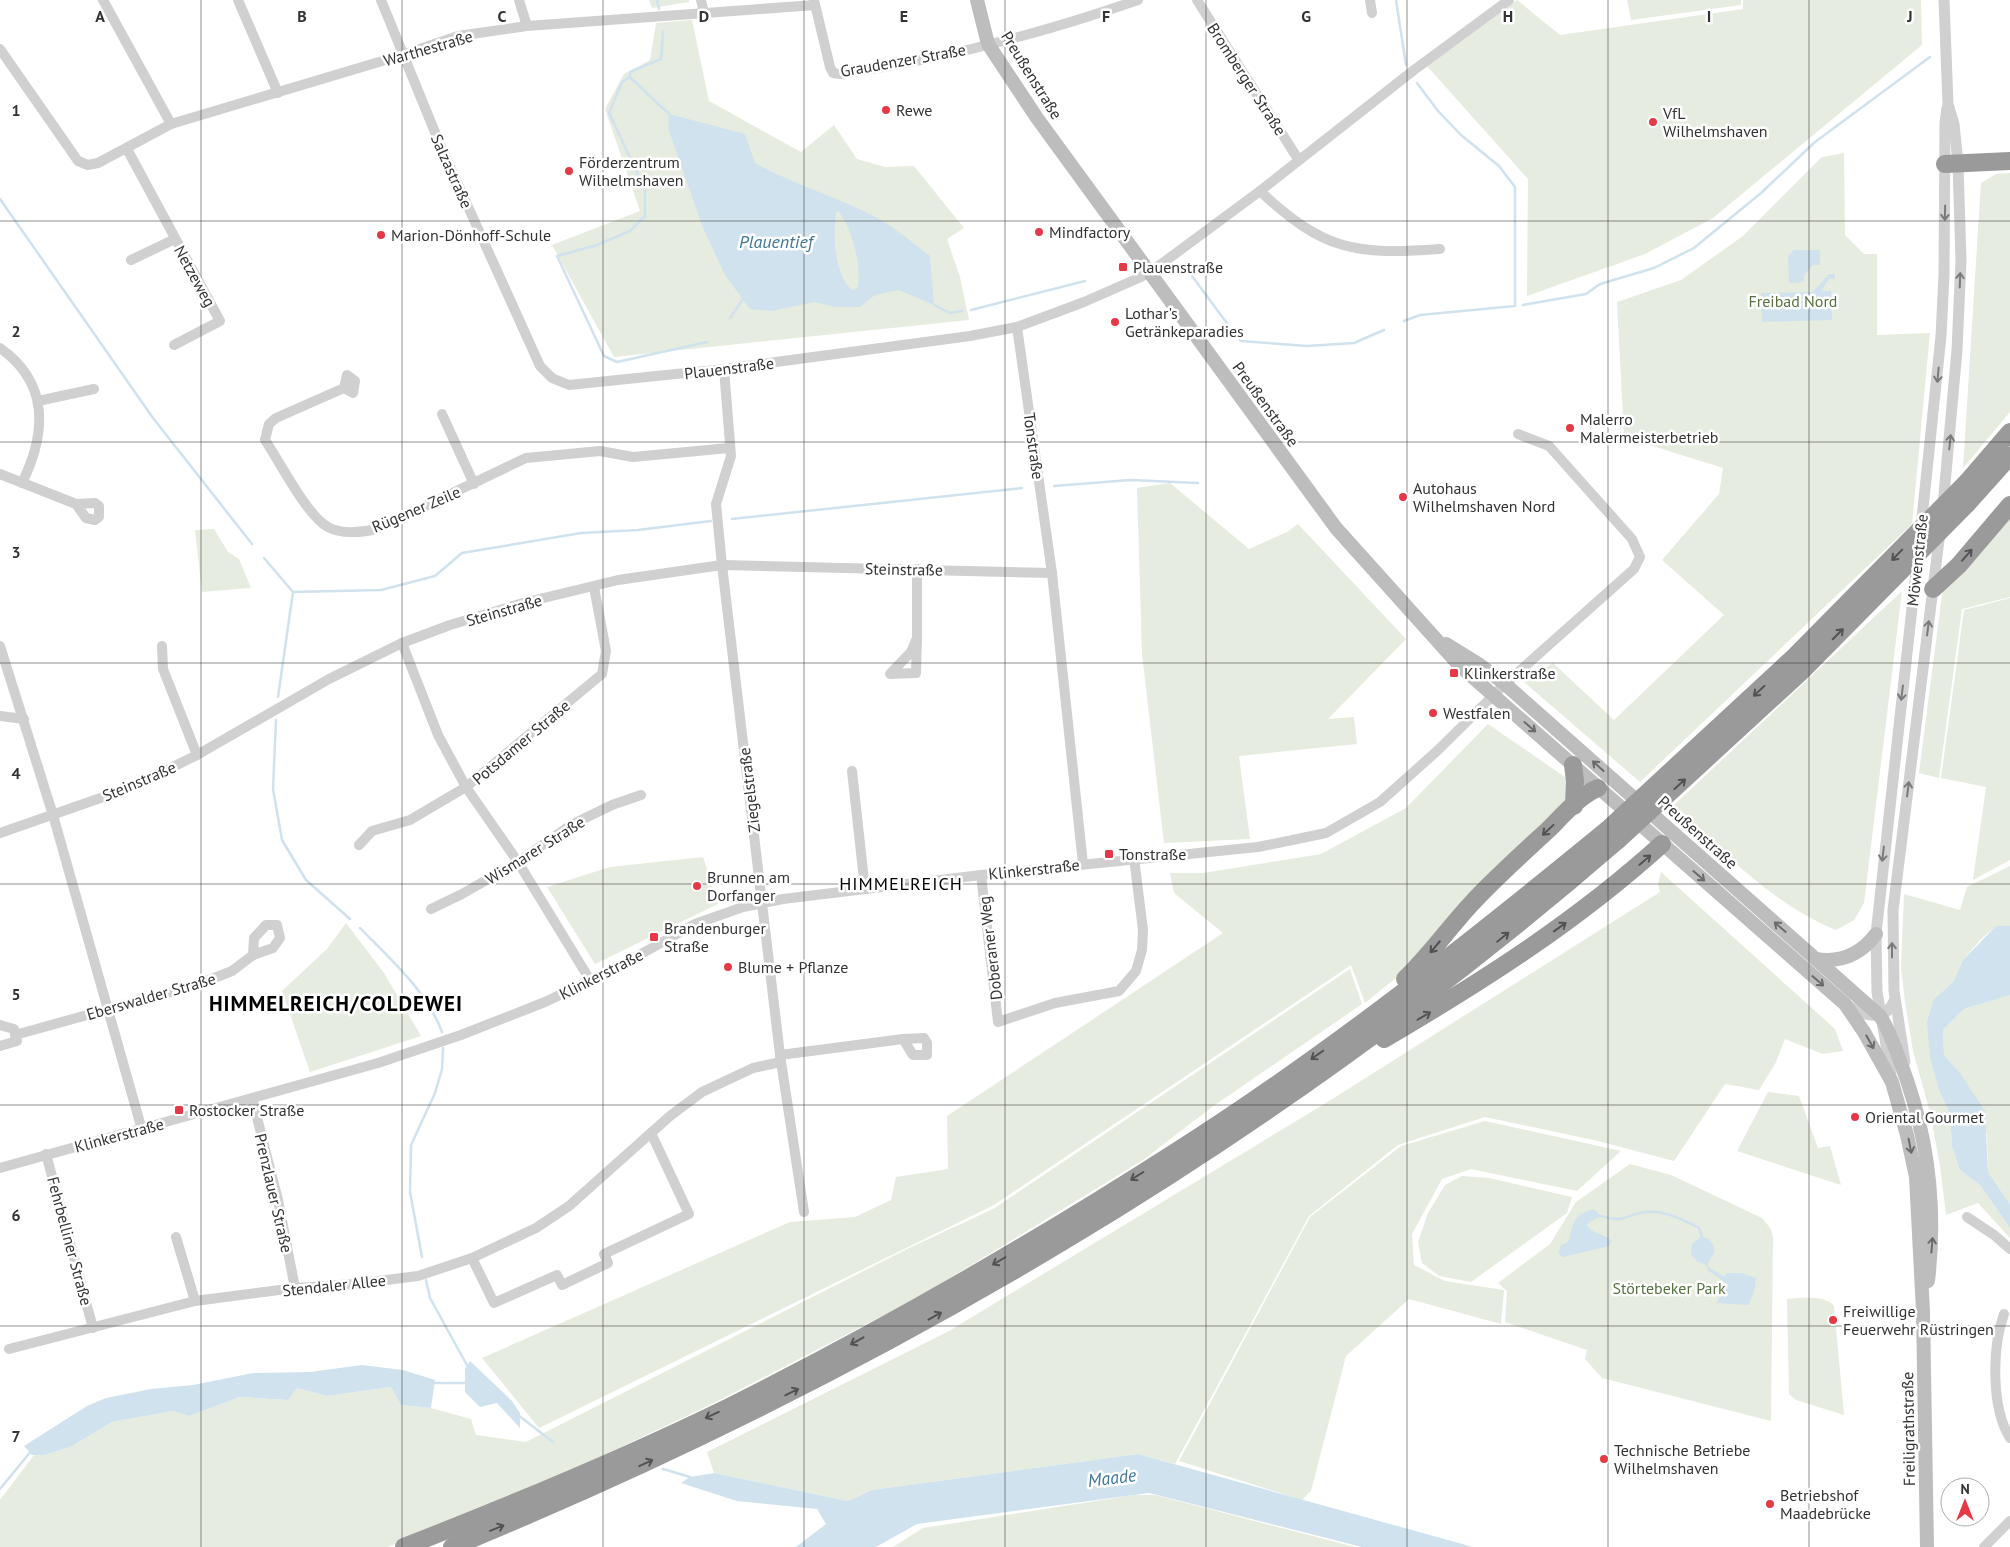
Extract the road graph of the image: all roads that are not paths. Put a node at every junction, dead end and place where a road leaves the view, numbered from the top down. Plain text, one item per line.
1 (102, 0) edge
2 (238, 0) edge
3 (381, 0) edge
4 (519, 0) edge
5 (701, 0) edge
6 (977, 0) edge
7 (1138, 0) edge
8 (1197, 0) edge
9 (1370, 0) edge
10 (1509, 0) edge
11 (1944, 0) edge
12 (815, 2) edge
13 (704, 13) junction
14 (1372, 13) dead end
15 (528, 26) junction
16 (988, 44) junction
17 (0, 49) edge
18 (403, 55) junction
19 (278, 93) junction
20 (171, 124) junction
21 (127, 149) junction
22 (1298, 159) junction
23 (2010, 161) edge
24 (1952, 164) junction
25 (1260, 191) junction
26 (175, 239) junction
27 (1440, 249) dead end
28 (131, 260) dead end
29 (1150, 272) junction
30 (1017, 327) junction
31 (174, 345) dead end
32 (0, 348) edge
33 (540, 366) joint
34 (724, 369) junction
35 (344, 388) dead end
36 (94, 389) dead end
37 (38, 401) junction
38 (442, 414) dead end
39 (2010, 432) edge
40 (1518, 434) dead end
41 (729, 448) junction
42 (2010, 456) edge
43 (0, 474) edge
44 (22, 483) junction
45 (474, 484) junction
46 (76, 504) dead end
47 (2010, 505) edge
48 (722, 565) junction
49 (917, 568) junction
50 (1052, 573) junction
51 (594, 587) junction
52 (1933, 589) junction
53 (917, 638) dead end
54 (1435, 638) junction
55 (402, 644) junction
56 (0, 646) edge
57 (162, 646) dead end
58 (1505, 684) junction
59 (1493, 695) junction
60 (0, 716) edge
61 (24, 719) junction
62 (196, 756) junction
63 (1573, 765) junction
64 (852, 772) dead end
65 (1619, 785) junction
66 (466, 787) junction
67 (1598, 788) junction
68 (641, 795) dead end
69 (1574, 806) junction
70 (53, 815) junction
71 (1666, 826) junction
72 (0, 833) edge
73 (1612, 835) junction
74 (359, 844) dead end
75 (1662, 844) junction
76 (1134, 858) junction
77 (518, 862) junction
78 (1083, 864) junction
79 (981, 875) junction
80 (865, 889) junction
81 (762, 902) junction
82 (431, 909) dead end
83 (1876, 934) junction
84 (253, 956) dead end
85 (1816, 960) junction
86 (590, 980) junction
87 (1895, 999) junction
88 (1845, 1004) junction
89 (109, 1009) junction
90 (1880, 1016) junction
91 (0, 1025) edge
92 (1357, 1026) junction
93 (15, 1035) junction
94 (903, 1039) dead end
95 (0, 1046) edge
96 (1349, 1052) junction
97 (780, 1058) junction
98 (1907, 1078) junction
99 (1892, 1082) junction
100 (252, 1098) junction
101 (142, 1130) junction
102 (651, 1133) junction
103 (46, 1154) junction
104 (0, 1168) edge
105 (804, 1212) dead end
106 (1967, 1217) dead end
107 (176, 1237) dead end
108 (2010, 1249) edge
109 (472, 1258) junction
110 (295, 1288) junction
111 (195, 1301) junction
112 (1923, 1311) junction
113 (2004, 1314) dead end
114 (93, 1328) junction
115 (9, 1349) dead end
116 (2010, 1438) edge
117 (2010, 1521) edge
118 (404, 1547) edge
119 (452, 1547) edge
120 (1927, 1547) edge
121 (1984, 1547) edge

1 - 20 street
2 - 19 street
3 - 18 street, Salzastraße
4 - 15 street
5 - 13 street
6 - 16 main road, Preußenstraße
7 - 16 street
8 - 22 street, Bromberger Straße
9 - 14 street
10 - 22 street, Plauenstraße
11 - 24 street, Möwenstraße
12 - 13 street, Warthestraße
12 - 16 street, Graudenzer Straße
13 - 15 street, Warthestraße
15 - 18 street, Warthestraße
16 - 29 main road, Preußenstraße
17 - 21 street, Warthestraße
18 - 19 street, Warthestraße
18 - 33 street, Salzastraße
19 - 20 street, Warthestraße
20 - 21 street, Warthestraße
21 - 26 street, Netzeweg
22 - 25 street, Plauenstraße
23 - 24 highway
52 -> 24 street, Möwenstraße
24 -> 83 street, Möwenstraße
25 - 27 street
25 - 29 street, Plauenstraße
26 - 28 street, Netzeweg
26 - 31 street, Netzeweg
29 - 30 street, Plauenstraße
29 - 54 main road, Preußenstraße
30 - 34 street, Plauenstraße
30 - 50 street, Tonstraße
32 - 37 street
33 - 34 street, Plauenstraße
34 - 41 street, Ziegelstraße
35 - 45 street, Rügener Zeile
36 - 37 street
37 - 44 street
38 - 45 street, Rügener Zeile
39 -> 73 highway, bridge
40 - 58 street, Klinkerstraße
41 - 45 street, Rügener Zeile
41 - 48 street, Ziegelstraße
73 -> 42 highway, bridge
43 - 44 street
44 - 46 street
52 -> 47 highway
48 - 49 street, Steinstraße
48 - 51 street, Steinstraße
48 - 81 street, Ziegelstraße
49 - 50 street, Steinstraße
49 - 53 street
50 - 78 street, Tonstraße
51 - 55 street, Steinstraße
51 - 66 street, Potsdamer Straße
87 -> 52 street, Möwenstraße
54 - 58 main road, Preußenstraße
54 - 59 main road, Preußenstraße
55 - 62 street, Steinstraße
55 - 66 street
56 - 61 street
57 - 62 street
58 - 59 street, Klinkerstraße
65 -> 58 main road, Preußenstraße
59 -> 63 main road, Preußenstraße
59 - 76 street, Klinkerstraße
60 - 61 street
61 - 70 street
62 - 70 street, Steinstraße
63 - 67 main road, Preußenstraße
63 - 69 highway
64 - 80 street
65 - 67 main road
65 - 71 main road, Preußenstraße
66 - 74 street, Potsdamer Straße
66 - 77 street
67 - 69 highway
67 - 75 main road, Preußenstraße
68 - 77 street, Wismarer Straße
69 -> 92 highway
70 - 72 street, Steinstraße
70 - 89 street
71 - 75 main road
85 -> 71 main road, Preußenstraße
73 - 92 highway
96 -> 73 highway
75 -> 88 main road, Preußenstraße
96 -> 75 highway
76 - 78 street, Klinkerstraße
76 - 79 street, Doberaner Weg
77 - 82 street, Wismarer Straße
77 - 86 street
78 - 79 street, Klinkerstraße
79 - 80 street, Klinkerstraße
80 - 81 street, Klinkerstraße
81 - 86 street, Klinkerstraße
81 - 97 street, Ziegelstraße
83 - 85 main road
83 - 90 street, Möwenstraße
84 - 89 street, Eberswalder Straße
85 - 90 main road, Preußenstraße
86 - 100 street, Klinkerstraße
87 - 90 street
87 - 98 street, Möwenstraße
88 - 90 street
88 -> 99 main road, Preußenstraße
89 - 93 street, Eberswalder Straße
89 - 101 street
90 - 98 main road, Preußenstraße
90 - 99 street, Möwenstraße
91 - 93 street
92 -> 118 highway
93 - 95 street, Eberswalder Straße
94 - 97 street, Stendaler Allee
119 -> 96 highway
97 - 102 street, Stendaler Allee
97 - 105 street, Ziegelstraße
112 -> 98 main road, Freiligrathstraße
99 -> 112 main road, Freiligrathstraße
100 - 101 street, Klinkerstraße
100 - 110 street, Prenzlauer Straße
101 - 103 street, Klinkerstraße
102 - 109 street, Stendaler Allee
102 - 109 street
103 - 104 street, Klinkerstraße
103 - 114 street, Fehrbelliner Straße
106 - 108 street
107 - 111 street
109 - 110 street, Stendaler Allee
110 - 111 street, Stendaler Allee
111 - 114 street, Stendaler Allee
112 - 120 main road, Freiligrathstraße
113 - 116 street
114 - 115 street, Stendaler Allee
117 - 121 street

